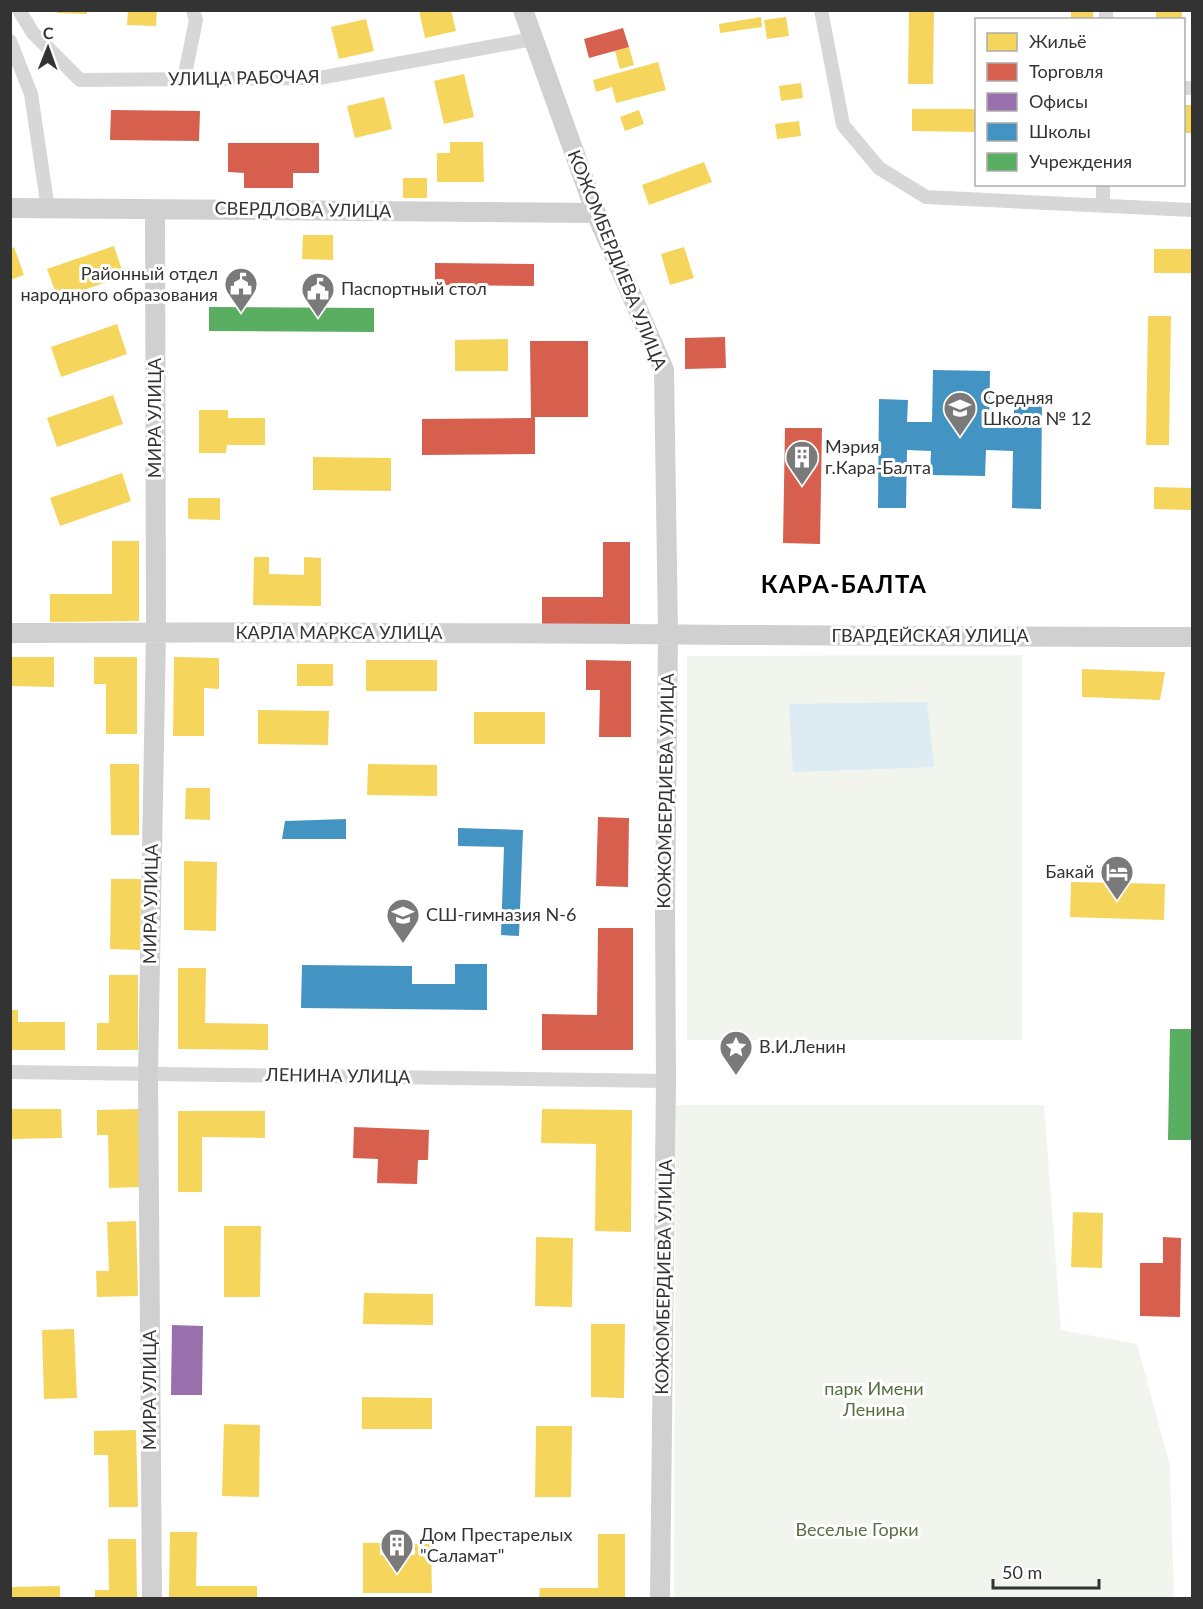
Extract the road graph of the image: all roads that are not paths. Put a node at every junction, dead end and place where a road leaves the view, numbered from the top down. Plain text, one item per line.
1 (19, 10) edge
2 (193, 10) edge
3 (523, 10) edge
4 (821, 10) edge
5 (533, 39) junction
6 (10, 41) edge
7 (184, 79) junction
8 (1103, 186) edge
9 (1103, 205) junction
10 (10, 208) edge
11 (48, 209) junction
12 (155, 209) junction
13 (1192, 210) edge
14 (596, 213) junction
15 (156, 632) junction
16 (10, 633) edge
17 (668, 633) junction
18 (1192, 637) edge
19 (10, 1072) edge
20 (148, 1074) junction
21 (666, 1081) junction
22 (152, 1599) edge
23 (660, 1599) edge

1 - 7 street, УЛИЦА РАБОЧАЯ
2 - 7 street
3 - 5 street, КОЖОМБЕРДИЕВА УЛИЦА
4 - 9 street
5 - 7 street, УЛИЦА РАБОЧАЯ
5 - 14 street, КОЖОМБЕРДИЕВА УЛИЦА
6 - 11 street
8 - 9 street
9 - 13 street
10 - 11 street, СВЕРДЛОВА УЛИЦА
11 - 12 street, СВЕРДЛОВА УЛИЦА
12 - 14 street, СВЕРДЛОВА УЛИЦА
12 - 15 street, МИРА УЛИЦА
14 - 17 street, КОЖОМБЕРДИЕВА УЛИЦА
15 - 16 street, КАРЛА МАРКСА УЛИЦА
15 - 17 street, КАРЛА МАРКСА УЛИЦА
15 - 20 street, МИРА УЛИЦА
17 - 18 street, ГВАРДЕЙСКАЯ УЛИЦА
17 - 21 street, КОЖОМБЕРДИЕВА УЛИЦА
19 - 20 street, ЛЕНИНА УЛИЦА
20 - 21 street, ЛЕНИНА УЛИЦА
20 - 22 street, МИРА УЛИЦА
21 - 23 street, КОЖОМБЕРДИЕВА УЛИЦА

